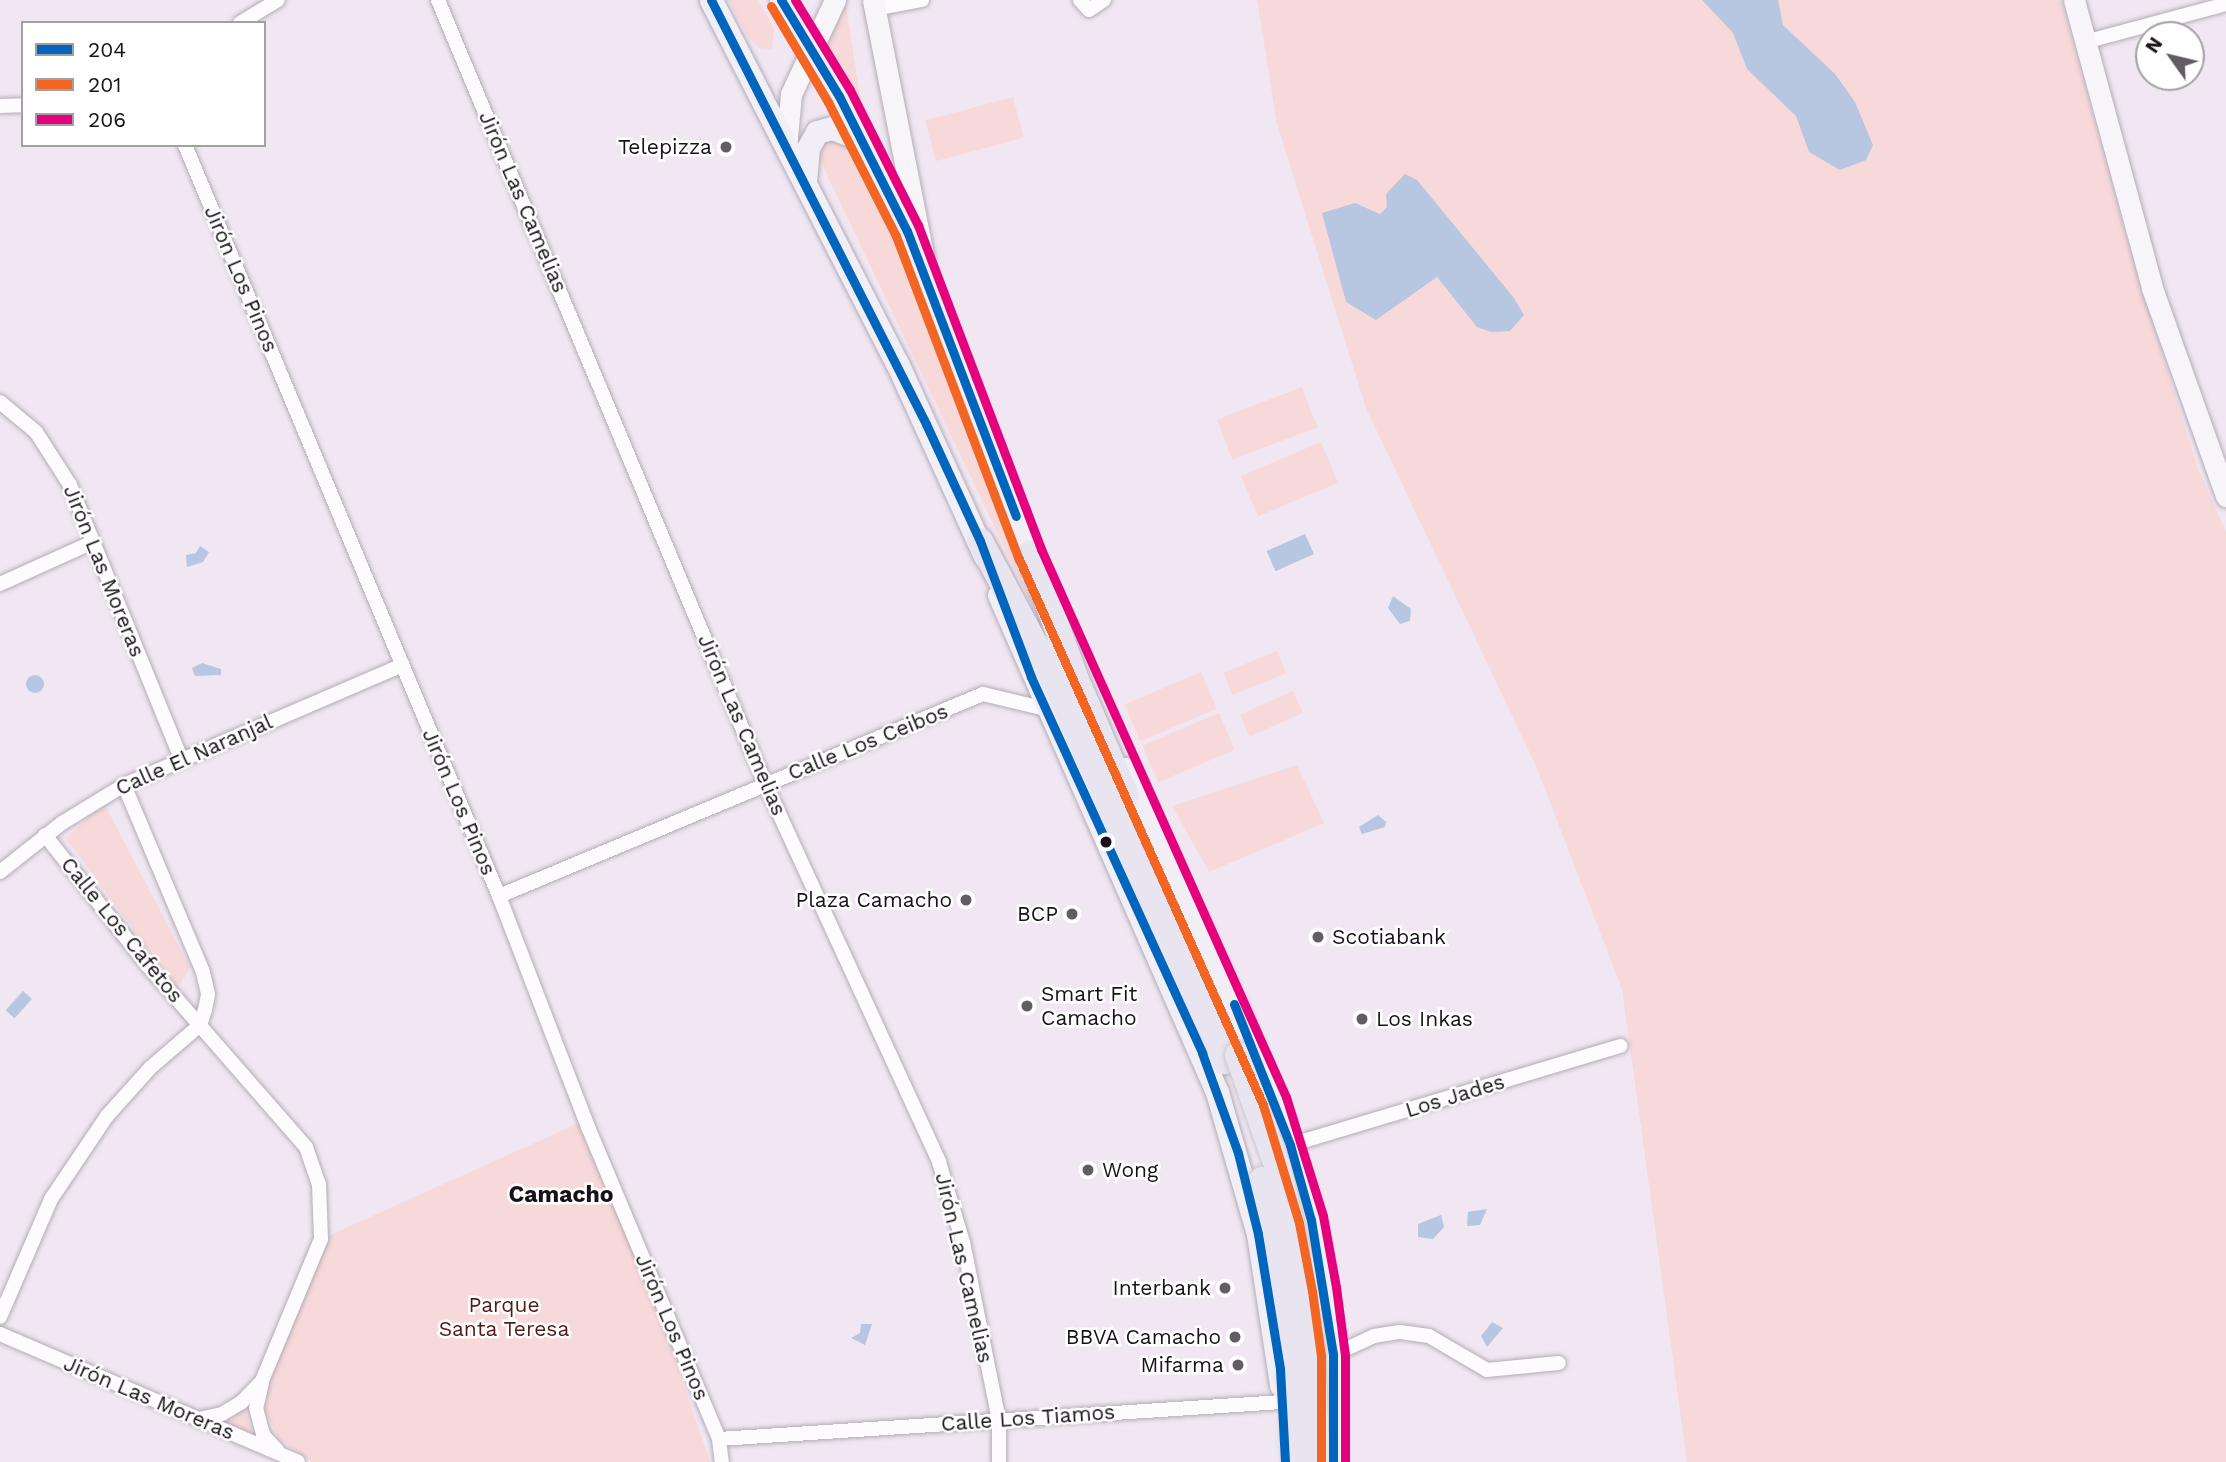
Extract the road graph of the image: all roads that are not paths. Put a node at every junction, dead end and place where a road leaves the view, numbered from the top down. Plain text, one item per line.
1 (278, 0) edge
2 (438, 0) edge
3 (711, 0) edge
4 (781, 0) edge
5 (835, 0) edge
6 (922, 0) edge
7 (1080, 0) edge
8 (1104, 0) edge
9 (2074, 0) edge
10 (874, 4) edge
11 (2226, 4) edge
12 (243, 21) edge
13 (2085, 42) junction
14 (810, 48) junction
15 (0, 106) edge
16 (21, 106) edge
17 (863, 140) junction
18 (186, 147) edge
19 (786, 148) junction
20 (805, 183) junction
21 (927, 275) junction
22 (0, 402) edge
23 (2226, 496) edge
24 (980, 541) junction
25 (93, 542) junction
26 (1030, 554) junction
27 (0, 584) edge
28 (402, 665) junction
29 (1046, 709) junction
30 (181, 758) junction
31 (765, 783) junction
32 (124, 785) junction
33 (45, 835) junction
34 (0, 872) edge
35 (499, 896) junction
36 (200, 1025) junction
37 (1621, 1046) dead end
38 (1232, 1058) junction
39 (1290, 1145) junction
40 (0, 1317) edge
41 (0, 1334) edge
42 (1333, 1355) junction
43 (1559, 1363) dead end
44 (262, 1381) junction
45 (1282, 1400) junction
46 (1334, 1415) junction
47 (199, 1419) junction
48 (999, 1420) junction
49 (719, 1440) junction
50 (282, 1455) junction
51 (298, 1462) edge
52 (722, 1462) edge
53 (999, 1462) edge
54 (1285, 1462) edge
55 (1296, 1462) edge
56 (1317, 1462) edge
57 (1333, 1462) edge

1 - 12 street
2 - 31 street, Jirón Las Camelias
3 - 19 main road
4 - 14 main road
5 - 14 street
6 - 10 street
7 - 8 street
9 - 13 street
10 - 21 street
11 - 13 street
13 - 23 street
14 - 17 main road
14 - 19 street
15 - 16 street
17 - 20 main road
17 - 21 main road
18 - 28 street, Jirón Los Pinos
19 - 20 main road
20 - 24 main road
21 - 26 main road
22 - 25 street, Jirón Las Moreras
24 - 29 main road
24 - 38 highway
25 - 27 street
25 - 30 street, Jirón Las Moreras
26 - 38 highway
26 - 39 main road
28 - 30 street, Calle El Naranjal
28 - 35 street, Jirón Los Pinos
29 - 31 street, Calle Los Ceibos
29 - 45 main road
30 - 32 street, Calle El Naranjal
31 - 35 street, Calle Los Ceibos
31 - 48 street, Jirón Las Camelias
32 - 33 street, Calle El Naranjal
32 - 36 street, Calle Los Cafetos
33 - 34 street, Calle El Naranjal
33 - 36 street, Calle Los Cafetos
35 - 49 street, Jirón Los Pinos
36 - 40 street
36 - 44 street, Calle Los Cafetos
37 - 39 street, Los Jades
38 - 55 highway, bridge
38 - 56 highway, bridge
39 - 42 main road
41 - 47 street, Jirón Las Moreras
42 - 43 street
42 - 46 main road
44 - 47 street, Calle Los Cafetos
44 - 50 street, Calle Los Cafetos
45 - 46 street, Calle Los Tiamos
45 - 48 street, Calle Los Tiamos
45 - 54 main road
46 - 57 main road
47 - 50 street, Jirón Las Moreras
48 - 49 street, Calle Los Tiamos
48 - 53 street, Jirón Las Camelias
49 - 52 street, Jirón Los Pinos
50 - 51 street, Jirón Las Moreras

